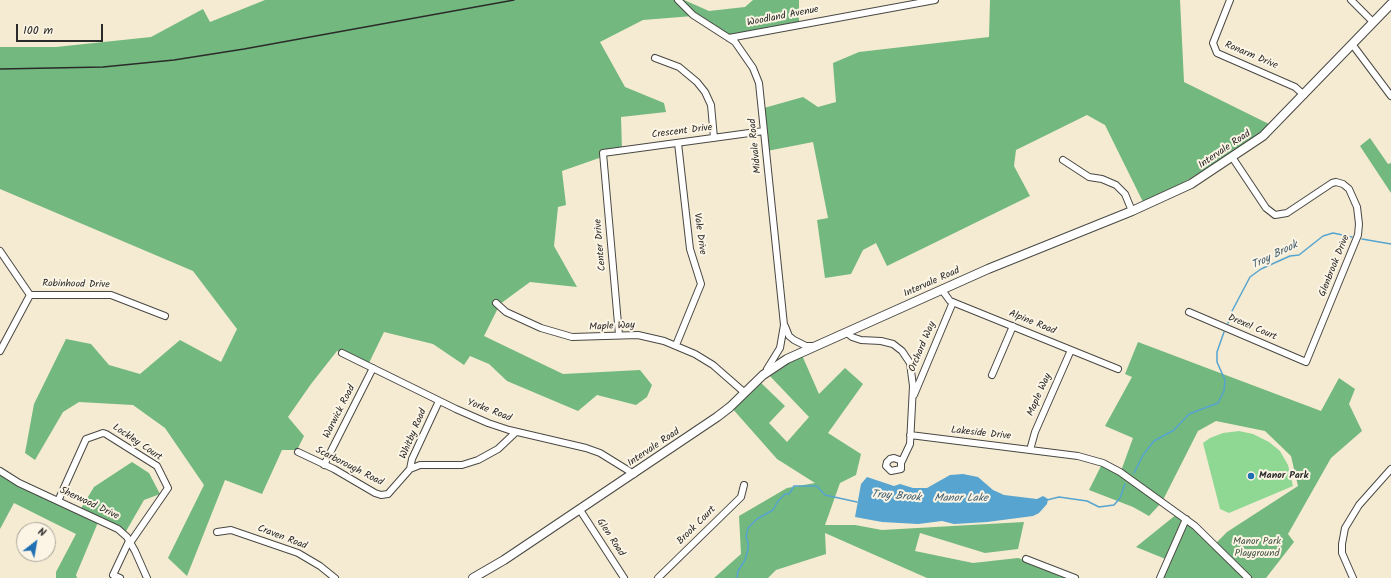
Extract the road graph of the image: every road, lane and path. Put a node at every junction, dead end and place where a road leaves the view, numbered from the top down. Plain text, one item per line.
1 (678, 0) edge
2 (936, 0) edge
3 (1230, 0) edge
4 (1351, 0) edge
5 (1391, 4) edge
6 (1373, 22) junction
7 (729, 38) junction
8 (1352, 44) junction
9 (655, 58) dead end
10 (1304, 95) junction
11 (1391, 96) edge
12 (764, 131) junction
13 (714, 138) junction
14 (678, 143) junction
15 (603, 154) joint
16 (1232, 157) junction
17 (1063, 160) dead end
18 (1132, 211) junction
19 (0, 252) edge
20 (942, 290) junction
21 (30, 295) junction
22 (953, 302) junction
23 (496, 303) dead end
24 (1189, 312) dead end
25 (165, 316) dead end
26 (784, 325) junction
27 (1013, 326) junction
28 (847, 333) junction
29 (619, 335) junction
30 (676, 346) junction
31 (817, 346) junction
32 (1071, 350) junction
33 (0, 352) edge
34 (342, 353) dead end
35 (1306, 362) joint
36 (373, 368) junction
37 (1118, 369) dead end
38 (763, 374) junction
39 (992, 375) dead end
40 (744, 393) junction
41 (439, 400) junction
42 (912, 400) junction
43 (516, 432) junction
44 (910, 435) junction
45 (1030, 450) junction
46 (298, 452) dead end
47 (902, 461) dead end
48 (324, 465) junction
49 (410, 469) junction
50 (1391, 469) edge
51 (0, 470) edge
52 (634, 474) junction
53 (744, 485) dead end
54 (390, 493) joint
55 (58, 501) junction
56 (580, 510) junction
57 (1186, 519) junction
58 (217, 532) dead end
59 (130, 542) junction
60 (1026, 559) dead end
61 (120, 578) edge
62 (147, 578) edge
63 (335, 578) edge
64 (473, 578) edge
65 (624, 578) edge
66 (658, 578) edge
67 (1075, 578) edge
68 (1160, 578) edge
69 (1248, 578) edge
70 (1353, 578) edge

1 - 7 street, Midvale Road
2 - 7 street, Woodland Avenue
3 - 10 street, Ronarm Drive
4 - 6 street
5 - 6 street, Intervale Road
6 - 8 street, Intervale Road
7 - 12 street, Midvale Road
8 - 10 street, Intervale Road
8 - 11 street
9 - 13 street
10 - 16 street, Intervale Road
12 - 13 street, Crescent Drive
12 - 26 street, Midvale Road
13 - 14 street, Crescent Drive
14 - 15 street, Crescent Drive
14 - 30 street, Vale Drive
15 - 29 street, Center Drive
16 - 18 street, Intervale Road
16 - 35 street, Glenbrook Drive
17 - 18 street
18 - 20 street, Intervale Road
19 - 21 street
20 - 22 street, Alpine Road
20 - 28 street, Intervale Road
21 - 25 street, Robinhood Drive
21 - 33 street
22 - 27 street, Alpine Road
22 - 42 street, Orchard Way
23 - 29 street, Maple Way
24 - 35 street, Drexel Court
26 - 31 street
26 - 38 street, Midvale Road
27 - 32 street, Alpine Road
27 - 39 street
28 - 31 street, Intervale Road
28 - 42 street
29 - 30 street, Maple Way
30 - 40 street, Maple Way
31 - 38 street, Intervale Road
32 - 37 street, Alpine Road
32 - 45 street, Maple Way
34 - 36 street, Yorke Road
36 - 41 street, Yorke Road
36 - 48 street, Warwick Road
38 - 40 street, Intervale Road
40 - 52 street, Intervale Road
41 - 43 street, Yorke Road
41 - 49 street, Whitby Road
42 - 44 street
43 - 49 street
43 - 52 street, Yorke Road
44 - 45 street, Lakeside Drive
44 - 47 street
45 - 57 street, Lakeside Drive
46 - 48 street, Scarborough Road
48 - 54 street, Scarborough Road
49 - 54 street, Whitby Road
50 - 70 street
51 - 55 street, Sherwood Drive
52 - 56 street, Intervale Road
53 - 66 street, Brook Court
55 - 59 street, Sherwood Drive
55 - 59 street, Lockley Court
56 - 64 street, Intervale Road
56 - 65 street, Glen Road
57 - 68 street
57 - 69 street, Lakeside Drive
58 - 63 street, Craven Road
59 - 61 street
59 - 62 street, Sherwood Drive
60 - 67 street

